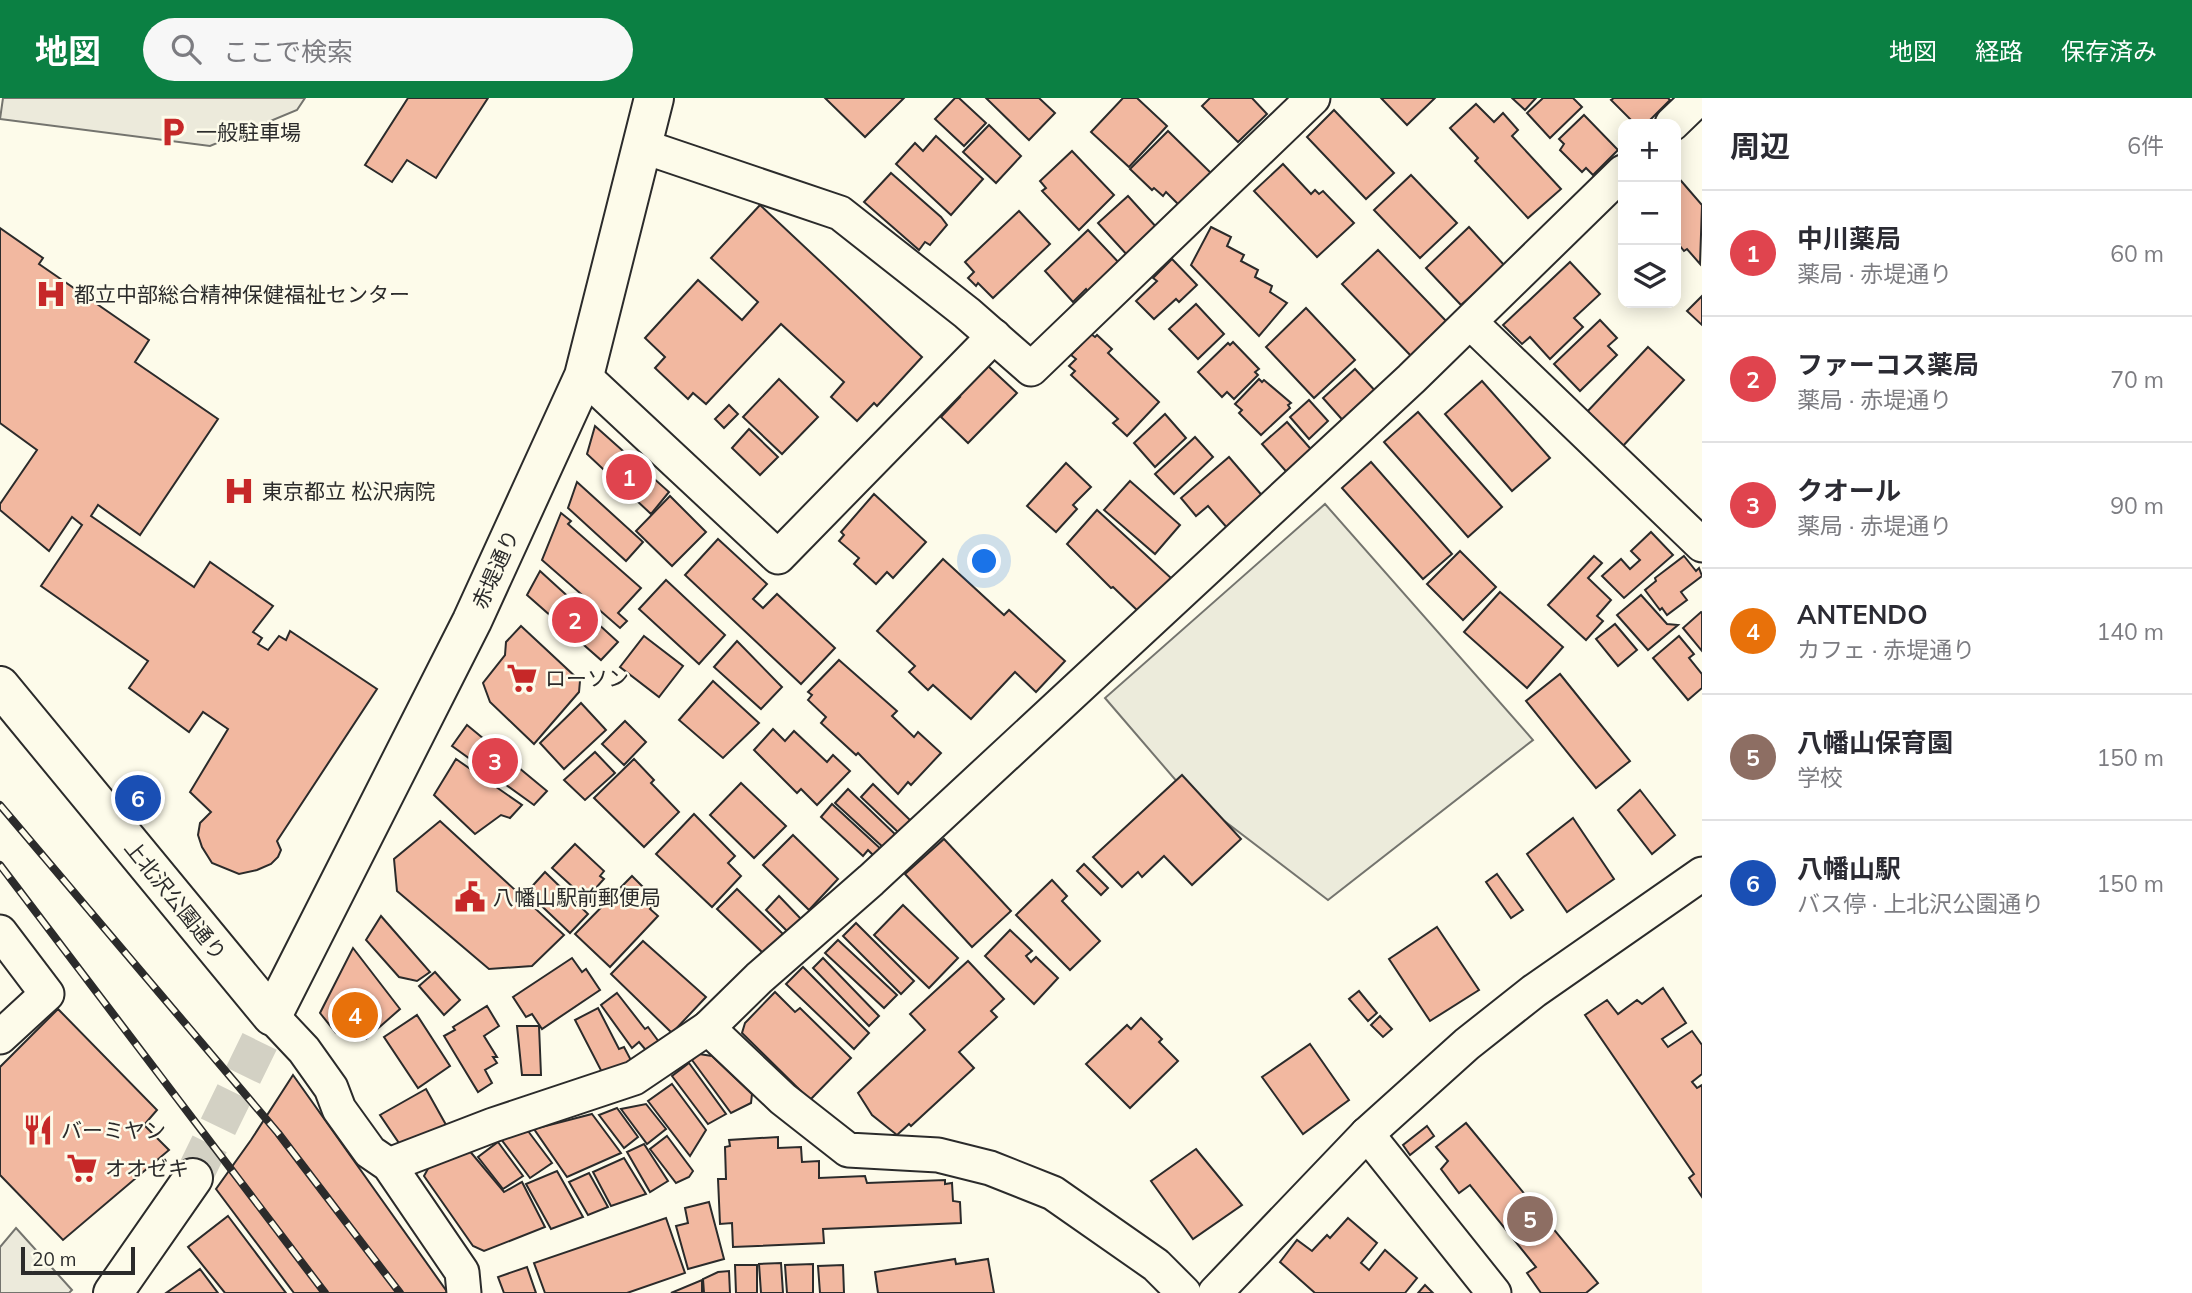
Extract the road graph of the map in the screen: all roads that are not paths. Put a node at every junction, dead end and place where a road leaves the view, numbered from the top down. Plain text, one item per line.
1 (654, 98) edge
2 (1313, 98) edge
3 (1699, 98) edge
4 (1677, 119) edge
5 (642, 146) junction
6 (1618, 177) edge
7 (1469, 322) junction
8 (995, 337) junction
9 (584, 376) junction
10 (1702, 545) edge
11 (0, 686) edge
12 (1702, 874) edge
13 (0, 932) edge
14 (272, 1016) junction
15 (708, 1028) junction
16 (0, 1037) edge
17 (1367, 1134) junction
18 (389, 1165) junction
19 (193, 1178) tunnel mouth
20 (113, 1293) edge
21 (464, 1293) edge
22 (1184, 1293) edge
23 (1215, 1293) edge
24 (1494, 1293) edge

1 - 5 street, 赤堤通り
2 - 8 street
3 - 4 street
5 - 8 street
5 - 9 street, 赤堤通り
6 - 7 street
7 - 10 street
7 - 15 street
8 - 9 street
9 - 14 street, 赤堤通り
11 - 14 street, 上北沢公園通り
12 - 17 street
13 - 16 street
14 - 18 street
15 - 18 street
15 - 22 street
17 - 23 street
17 - 24 street
18 - 21 street
19 - 20 street

